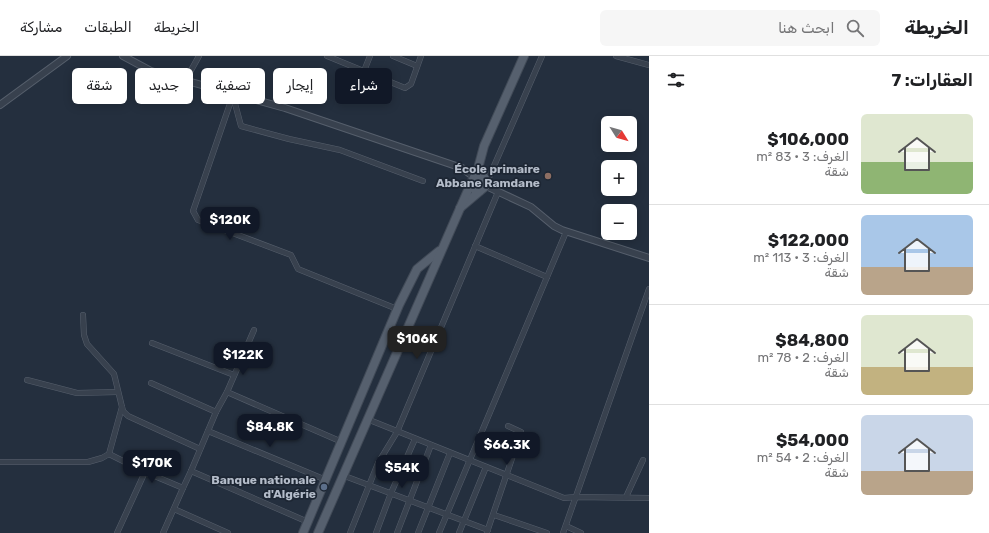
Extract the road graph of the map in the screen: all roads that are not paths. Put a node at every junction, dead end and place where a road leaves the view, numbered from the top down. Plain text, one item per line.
1 (67, 56) edge
2 (123, 56) edge
3 (199, 56) edge
4 (327, 56) edge
5 (370, 56) edge
6 (393, 56) edge
7 (421, 56) edge
8 (524, 56) edge
9 (542, 56) edge
10 (616, 56) edge
11 (649, 65) edge
12 (417, 66) junction
13 (145, 68) edge
14 (192, 68) edge
15 (357, 68) edge
16 (365, 68) edge
17 (392, 82) edge
18 (265, 103) edge
19 (230, 104) edge
20 (235, 104) edge
21 (0, 105) edge
22 (474, 178) junction
23 (423, 181) dead end
24 (484, 186) junction
25 (498, 192) junction
26 (458, 210) junction
27 (566, 232) junction
28 (475, 246) junction
29 (441, 249) junction
30 (649, 258) edge
31 (547, 277) junction
32 (649, 289) edge
33 (397, 309) junction
34 (83, 315) dead end
35 (254, 330) dead end
36 (152, 343) dead end
37 (234, 376) junction
38 (27, 380) dead end
39 (151, 383) dead end
40 (117, 392) junction
41 (227, 392) junction
42 (122, 406) junction
43 (216, 412) junction
44 (367, 418) junction
45 (508, 426) dead end
46 (208, 431) junction
47 (397, 432) junction
48 (414, 439) junction
49 (342, 442) junction
50 (432, 445) junction
51 (200, 449) junction
52 (450, 452) junction
53 (110, 454) junction
54 (469, 460) junction
55 (642, 460) dead end
56 (0, 462) edge
57 (486, 467) junction
58 (191, 471) junction
59 (145, 472) junction
60 (342, 475) junction
61 (506, 475) junction
62 (326, 480) junction
63 (368, 485) junction
64 (183, 488) junction
65 (391, 493) junction
66 (576, 497) junction
67 (626, 497) junction
68 (649, 498) edge
69 (410, 500) junction
70 (429, 507) junction
71 (174, 509) junction
72 (447, 515) junction
73 (494, 515) junction
74 (308, 522) junction
75 (464, 522) junction
76 (566, 526) junction
77 (488, 532) edge
78 (117, 533) edge
79 (163, 533) edge
80 (228, 533) edge
81 (303, 533) edge
82 (318, 533) edge
83 (350, 533) edge
84 (376, 533) edge
85 (397, 533) edge
86 (418, 533) edge
87 (439, 533) edge
88 (459, 533) edge
89 (547, 533) edge
90 (563, 533) edge
91 (581, 533) edge

1 - 21 street
2 - 13 street
3 - 14 street
4 - 15 street
5 - 16 street
6 - 12 street
7 - 12 street
8 - 22 main road
9 - 24 street
10 - 11 street
12 - 17 street
18 - 22 street
19 - 33 street
20 - 23 street
22 - 24 main road
22 - 24 main road
22 - 26 main road
24 - 25 street
24 - 26 main road
25 - 27 street
25 - 28 street
26 - 29 main road
27 - 30 street
27 - 31 street
28 - 31 street
28 - 47 street
29 - 33 main road
29 - 44 main road
31 - 54 street
32 - 66 street
33 - 49 main road
34 - 40 street
35 - 37 street
36 - 37 street
37 - 41 street
38 - 40 street
39 - 43 street
40 - 42 street
41 - 43 street
41 - 49 street
42 - 51 street
42 - 53 street
43 - 46 street
44 - 47 street
44 - 60 main road
45 - 61 street
46 - 51 street
46 - 62 street
47 - 48 street
47 - 63 street
48 - 50 street
48 - 65 street
49 - 62 main road
50 - 52 street
50 - 69 street
51 - 58 street
52 - 54 street
52 - 70 street
53 - 56 street
53 - 59 street
54 - 57 street
54 - 72 street
55 - 67 street
57 - 61 street
57 - 75 street
58 - 64 street
58 - 74 street
59 - 64 street
59 - 78 street
60 - 63 street
60 - 82 main road
61 - 66 street
61 - 73 street
62 - 74 main road
63 - 65 street
63 - 83 street
64 - 71 street
65 - 69 street
65 - 84 street
66 - 67 street
66 - 76 street
67 - 68 street
69 - 70 street
69 - 85 street
70 - 72 street
70 - 86 street
71 - 79 street
71 - 80 street
72 - 75 street
72 - 87 street
73 - 77 street
73 - 89 street
74 - 81 main road
75 - 77 street
75 - 88 street
76 - 90 street
76 - 91 street

